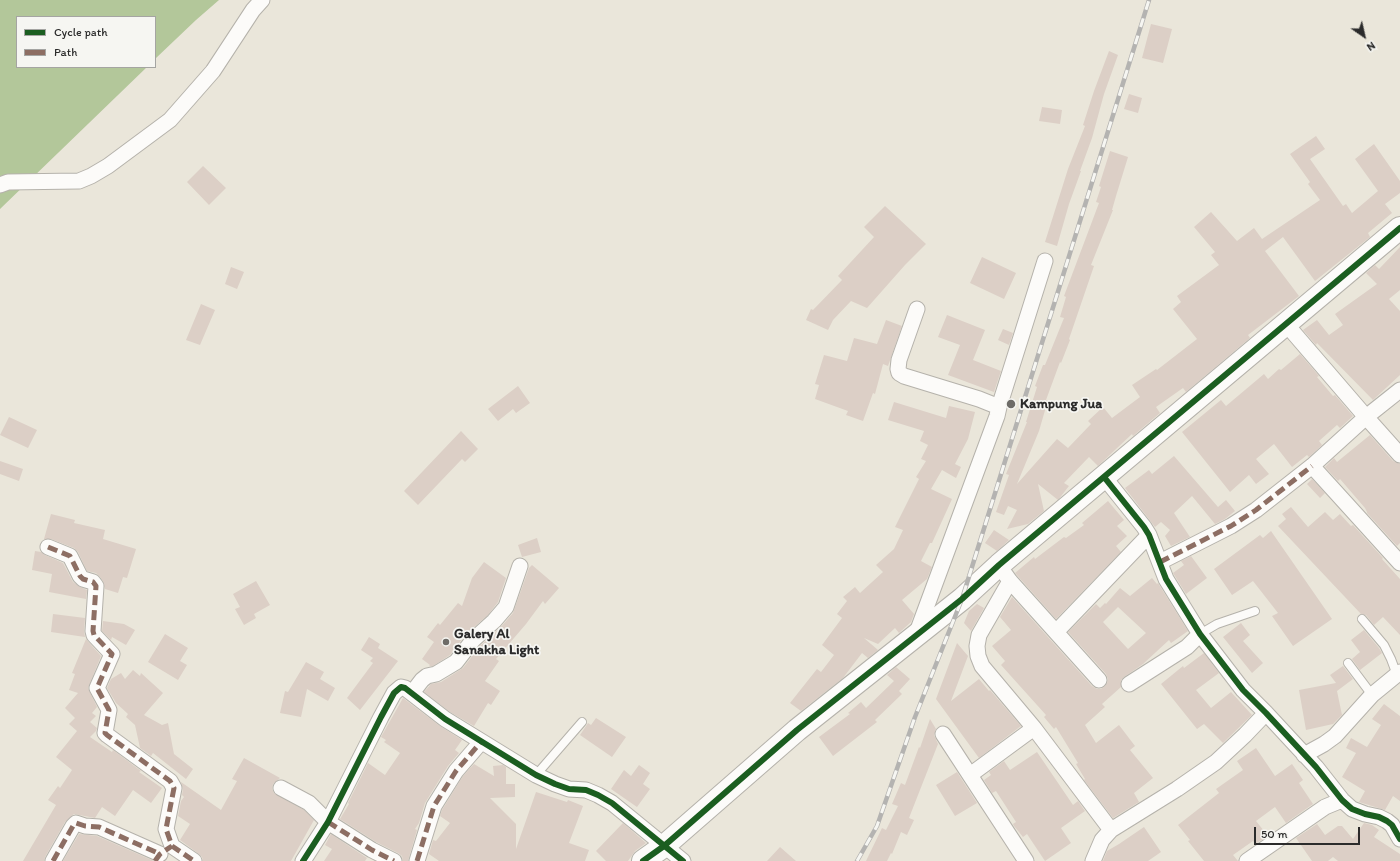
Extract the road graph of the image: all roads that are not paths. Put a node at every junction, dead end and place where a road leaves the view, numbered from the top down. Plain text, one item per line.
1 (262, 0) edge
2 (0, 185) edge
3 (1400, 228) edge
4 (1045, 261) dead end
5 (917, 310) dead end
6 (1286, 324) junction
7 (1400, 390) edge
8 (999, 407) junction
9 (1366, 417) junction
10 (1400, 455) edge
11 (1312, 466) junction
12 (1104, 477) junction
13 (1149, 535) junction
14 (48, 547) dead end
15 (1160, 562) junction
16 (1400, 564) edge
17 (520, 566) dead end
18 (1004, 573) junction
19 (1254, 611) dead end
20 (1362, 619) dead end
21 (1056, 632) junction
22 (1200, 634) junction
23 (916, 636) junction
24 (1348, 663) dead end
25 (1398, 674) edge
26 (1099, 680) dead end
27 (1129, 684) dead end
28 (412, 693) junction
29 (1372, 695) junction
30 (1266, 713) junction
31 (582, 722) dead end
32 (1034, 728) junction
33 (944, 734) dead end
34 (481, 742) junction
35 (1304, 755) junction
36 (536, 774) junction
37 (970, 775) junction
38 (281, 788) dead end
39 (1342, 800) junction
40 (328, 822) junction
41 (1111, 830) junction
42 (1400, 839) edge
43 (664, 846) junction
44 (162, 853) edge
45 (1092, 860) edge
46 (53, 861) edge
47 (194, 861) edge
48 (303, 861) edge
49 (394, 861) edge
50 (417, 861) edge
51 (643, 861) edge
52 (682, 861) edge
53 (1026, 861) edge
54 (1247, 861) edge

1 - 2 street
3 - 6 street
4 - 8 street
5 - 8 street
6 - 9 street
6 - 12 street
7 - 9 street
8 - 23 street
9 - 10 street
9 - 11 street
11 - 15 street
11 - 16 street
12 - 13 street
12 - 18 street
13 - 15 street
13 - 21 street
14 - 44 street
15 - 22 street
17 - 28 street
18 - 21 street
18 - 23 street
18 - 32 street
19 - 22 lane
20 - 25 lane
21 - 26 street
22 - 27 street
22 - 30 street
23 - 43 street
24 - 29 lane
25 - 29 street
28 - 34 street
28 - 40 street
29 - 35 street
30 - 35 street
30 - 41 street
31 - 36 lane
32 - 37 street
32 - 41 street
33 - 37 street
34 - 36 street
34 - 50 street
35 - 39 street
36 - 43 street
37 - 53 street
38 - 40 street
39 - 42 street
39 - 54 street
40 - 48 street
40 - 49 street
41 - 45 street
43 - 51 street
43 - 52 street
44 - 46 street
44 - 47 street

